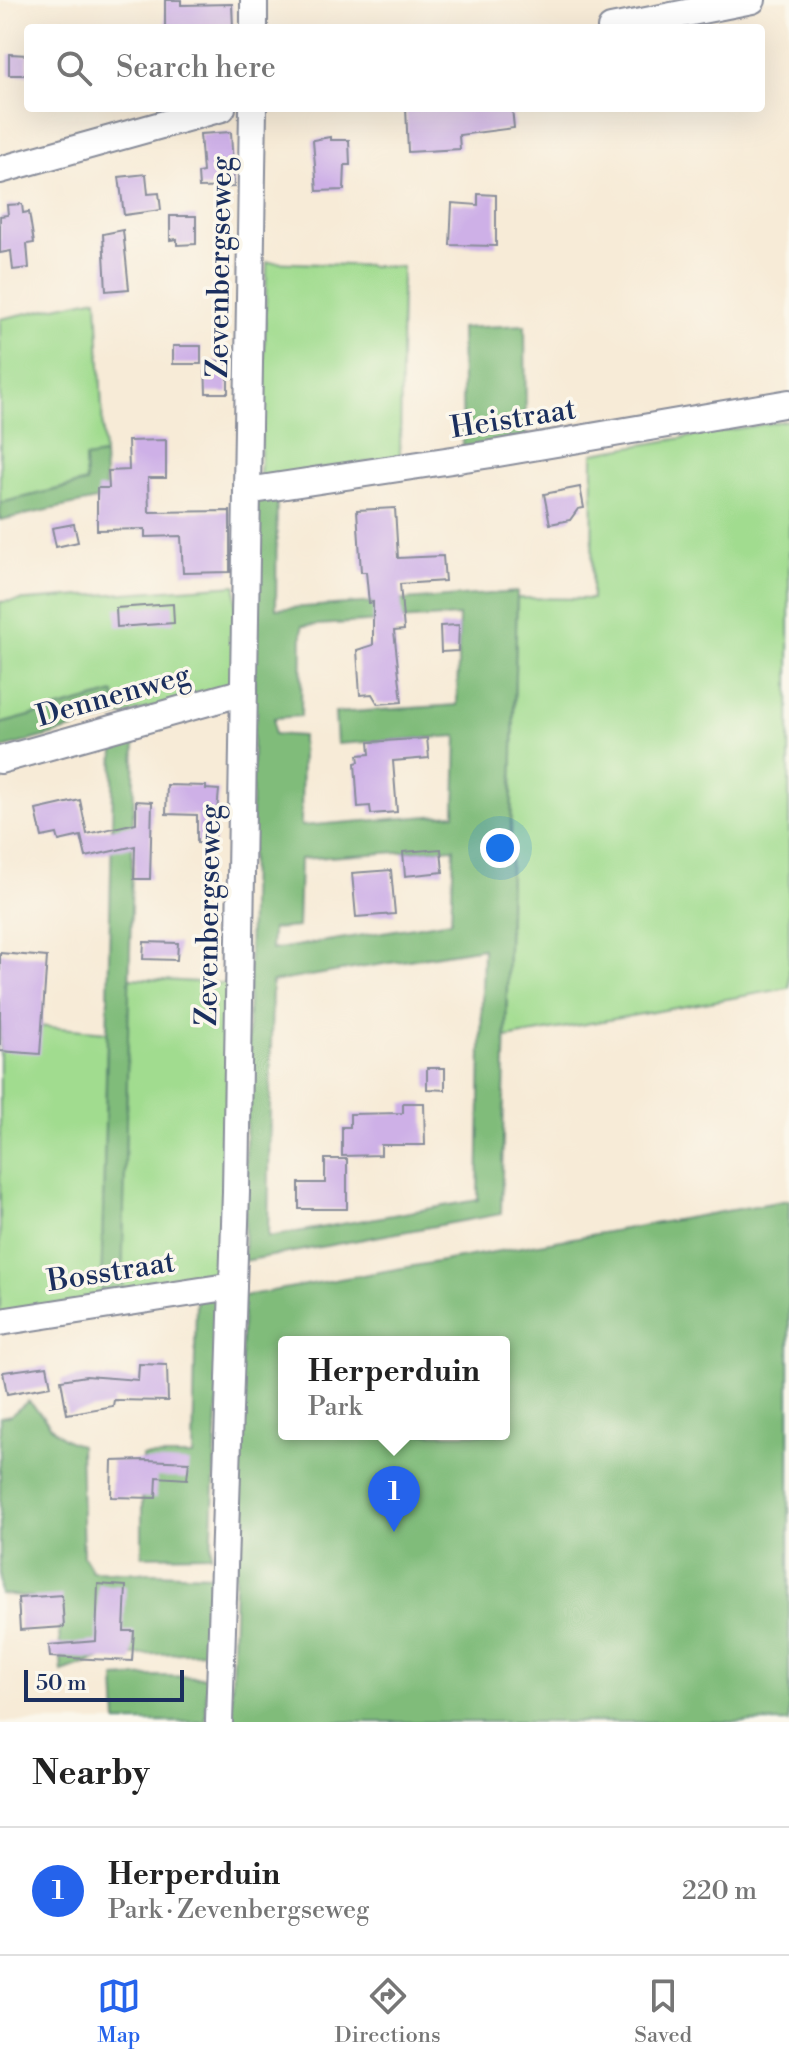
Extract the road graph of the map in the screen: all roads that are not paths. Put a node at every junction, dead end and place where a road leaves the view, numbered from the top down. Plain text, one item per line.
1 (254, 0) edge
2 (752, 0) edge
3 (254, 24) edge
4 (631, 24) edge
5 (208, 112) edge
6 (253, 112) edge
7 (0, 170) edge
8 (789, 403) edge
9 (247, 491) junction
10 (244, 692) junction
11 (0, 760) edge
12 (233, 1286) junction
13 (0, 1322) edge
14 (219, 1722) edge

1 - 3 street
2 - 4 street
5 - 7 street
6 - 9 street, Zevenbergseweg
8 - 9 street, Heistraat
9 - 10 street, Zevenbergseweg
10 - 11 street, Dennenweg
10 - 12 street, Zevenbergseweg
12 - 13 street, Bosstraat
12 - 14 street, Zevenbergseweg

